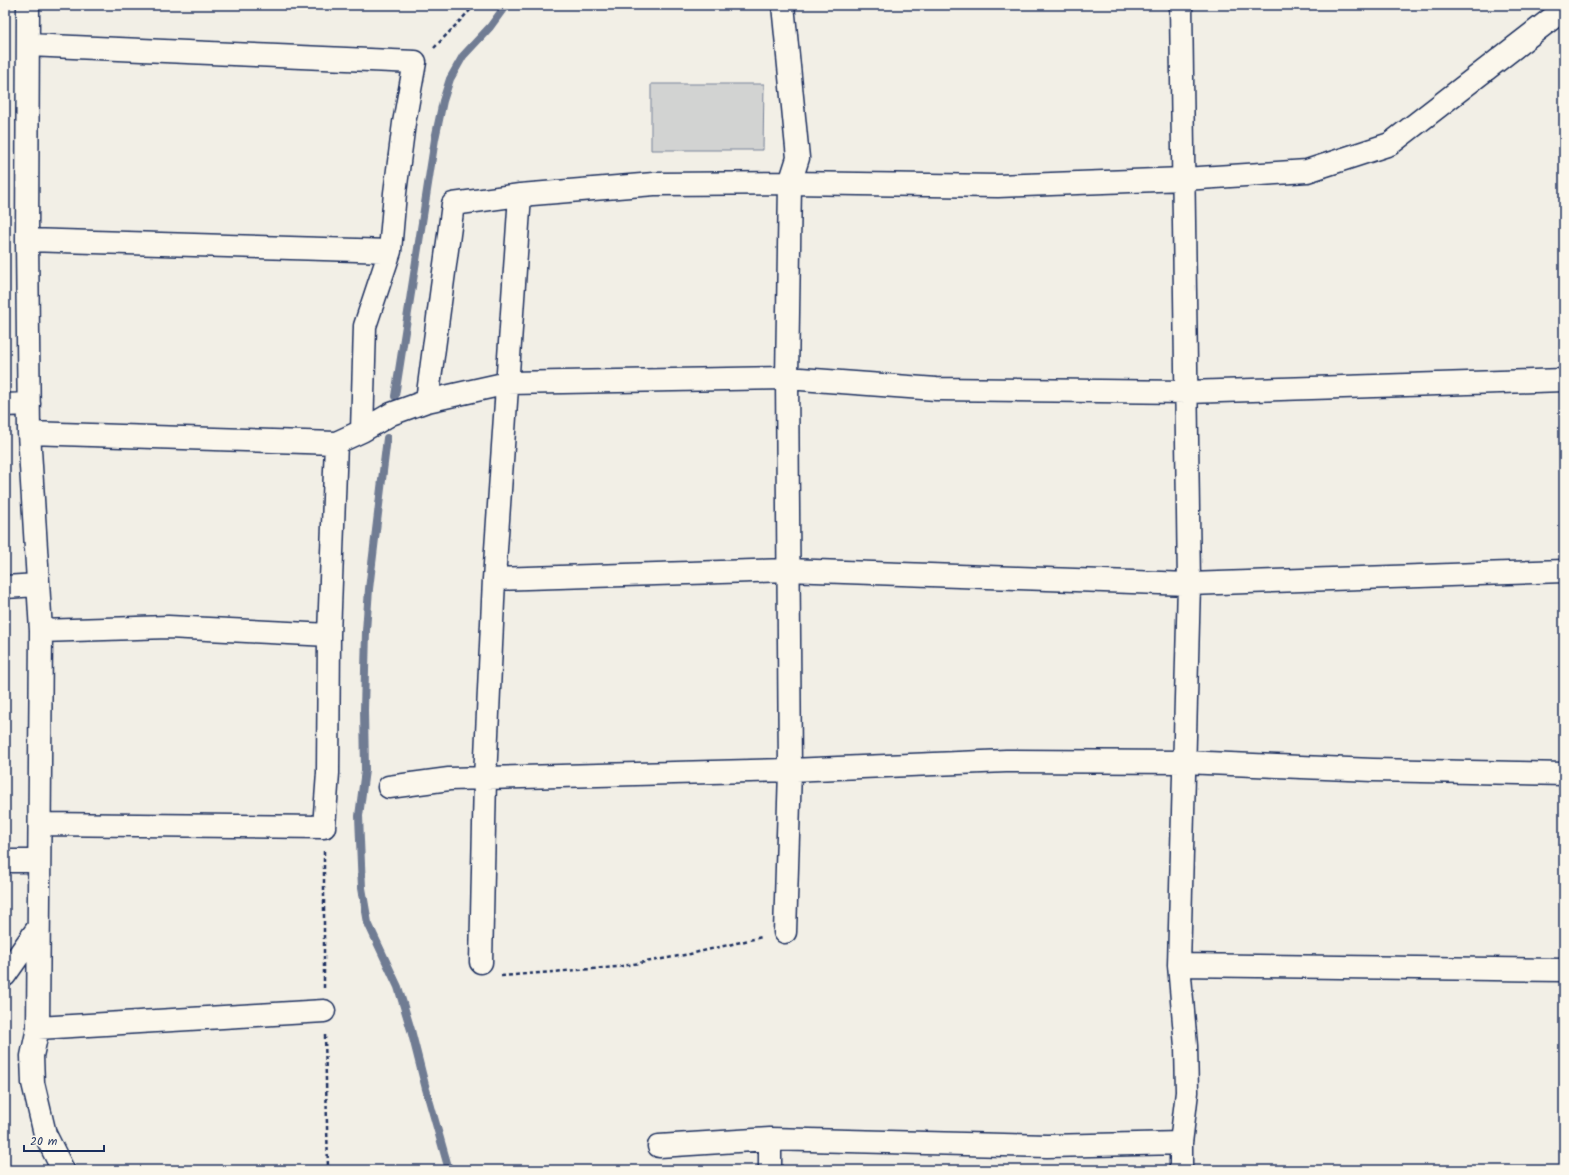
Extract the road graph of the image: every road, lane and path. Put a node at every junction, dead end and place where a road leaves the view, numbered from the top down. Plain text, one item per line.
1 (28, 5) edge
2 (475, 5) edge
3 (783, 5) edge
4 (1181, 5) edge
5 (1564, 8) edge
6 (28, 45) junction
7 (415, 62) junction
8 (1184, 179) junction
9 (790, 183) junction
10 (520, 195) junction
11 (27, 240) junction
12 (390, 251) junction
13 (786, 378) junction
14 (1564, 380) edge
15 (508, 383) junction
16 (1187, 392) junction
17 (427, 401) junction
18 (29, 404) junction
19 (5, 405) edge
20 (362, 431) junction
21 (29, 433) junction
22 (336, 443) junction
23 (787, 570) junction
24 (1564, 571) edge
25 (494, 578) junction
26 (1189, 584) junction
27 (38, 585) junction
28 (5, 587) edge
29 (41, 631) junction
30 (329, 635) junction
31 (1184, 762) junction
32 (790, 770) junction
33 (1564, 774) edge
34 (484, 779) junction
35 (389, 787) dead end
36 (40, 824) junction
37 (324, 827) junction
38 (5, 861) edge
39 (38, 861) junction
40 (38, 928) junction
41 (786, 932) joint
42 (481, 962) joint
43 (1179, 965) junction
44 (1564, 970) edge
45 (5, 975) edge
46 (324, 1011) junction
47 (38, 1028) junction
48 (770, 1139) junction
49 (1181, 1143) junction
50 (659, 1146) dead end
51 (63, 1170) edge
52 (328, 1170) edge
53 (770, 1170) edge
54 (1181, 1170) edge

1 - 6 street
2 - 7 path
3 - 9 street
4 - 8 street
5 - 8 street
6 - 7 street
6 - 11 street
7 - 12 street
8 - 9 street
8 - 16 street
9 - 10 street
9 - 13 street
10 - 15 street
10 - 17 street
11 - 12 street
11 - 18 street
12 - 20 street
13 - 15 street
13 - 16 street
13 - 23 street
14 - 16 street
15 - 17 street
15 - 25 street
16 - 26 street
17 - 20 street
18 - 19 street
18 - 21 street
20 - 22 street
21 - 22 street
21 - 27 street
22 - 30 street
23 - 25 street
23 - 26 street
23 - 32 street
24 - 26 street
25 - 34 street
26 - 31 street
27 - 28 street
27 - 29 street
29 - 30 street
29 - 36 street
30 - 37 street
31 - 32 street
31 - 33 street
31 - 43 street
32 - 34 street
32 - 41 street
34 - 35 street
34 - 42 street
36 - 37 street
36 - 39 street
37 - 46 path
38 - 39 street
39 - 40 street
40 - 45 street
40 - 47 street
41 - 42 path
43 - 44 street
43 - 49 street
46 - 47 street
46 - 52 path
47 - 51 street
48 - 49 street
48 - 50 street
48 - 53 street
49 - 54 street

